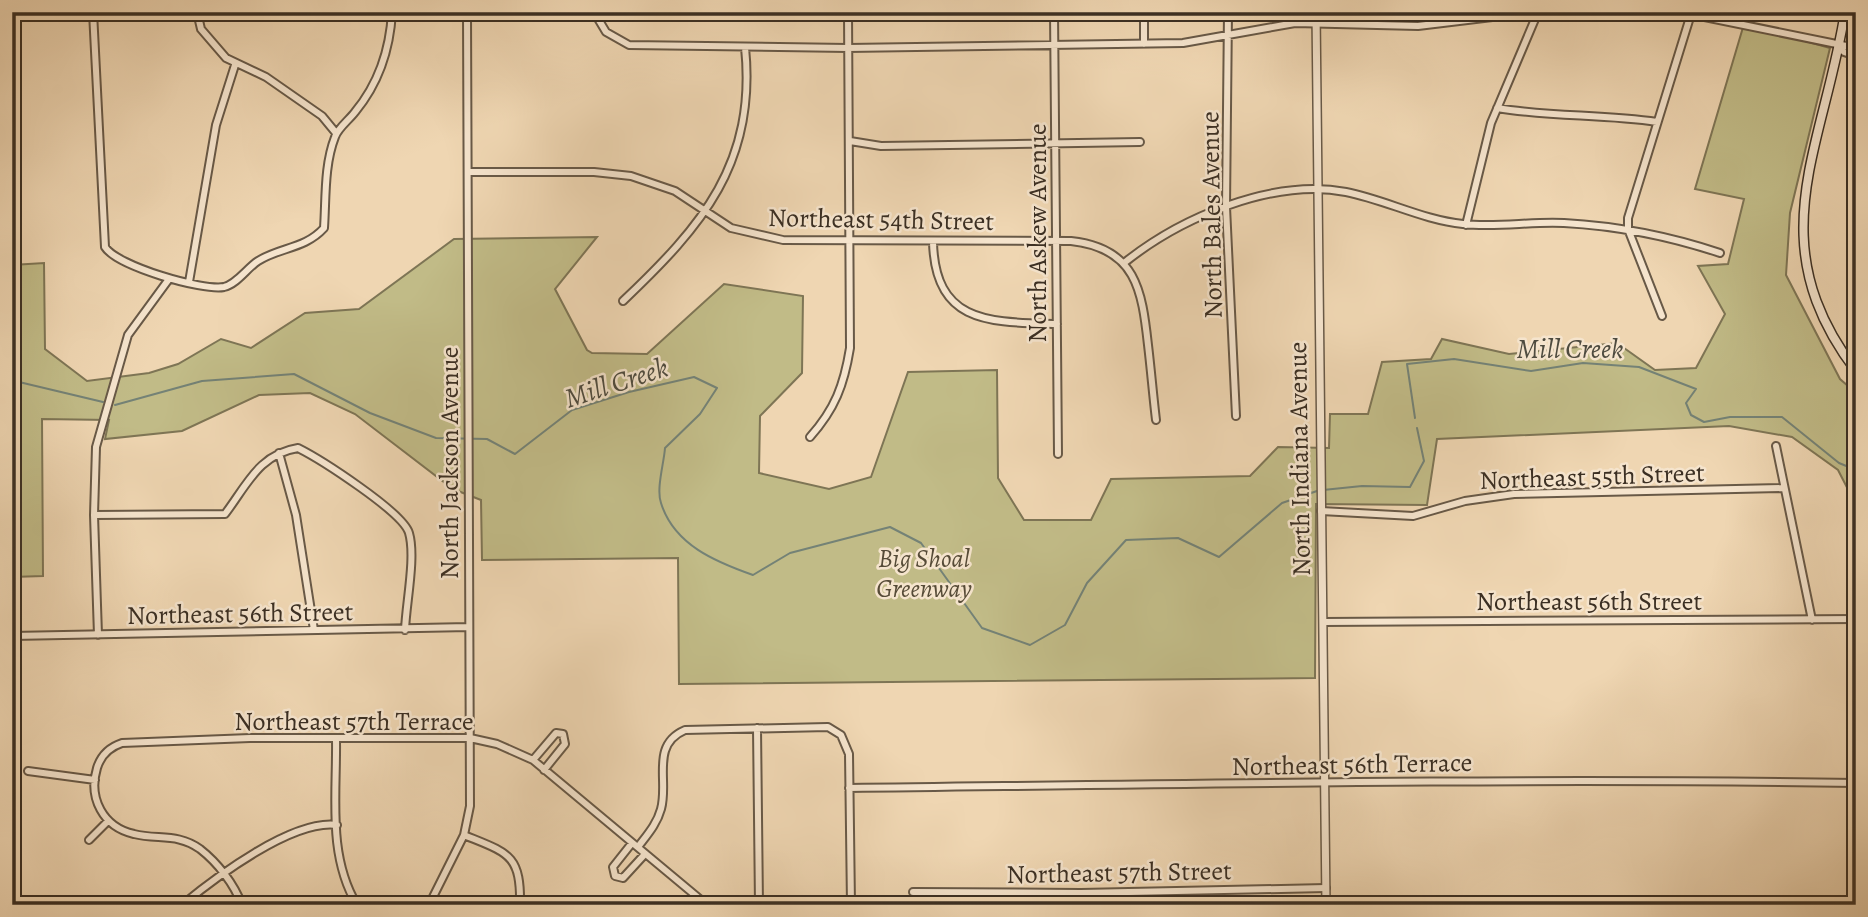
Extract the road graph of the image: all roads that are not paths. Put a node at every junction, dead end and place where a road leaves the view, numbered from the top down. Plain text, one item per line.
1 (93, 12) edge
2 (197, 12) edge
3 (392, 12) edge
4 (467, 12) edge
5 (594, 12) edge
6 (848, 12) edge
7 (1055, 12) edge
8 (1144, 12) edge
9 (1228, 12) edge
10 (1316, 12) edge
11 (1461, 12) edge
12 (1536, 12) edge
13 (1680, 12) edge
14 (1845, 12) edge
15 (1691, 14) edge
16 (1711, 15) edge
17 (1461, 22) junction
18 (1316, 23) junction
19 (1228, 34) junction
20 (1144, 44) junction
21 (1055, 45) junction
22 (1838, 46) junction
23 (745, 47) junction
24 (848, 48) junction
25 (1856, 48) edge
26 (1856, 55) edge
27 (235, 65) junction
28 (1497, 108) junction
29 (1657, 122) junction
30 (336, 133) junction
31 (850, 141) junction
32 (1055, 142) junction
33 (1140, 142) dead end
34 (468, 172) junction
35 (1317, 191) junction
36 (1226, 206) junction
37 (705, 213) junction
38 (1466, 225) junction
39 (1628, 229) junction
40 (1056, 241) junction
41 (933, 242) junction
42 (851, 243) junction
43 (1720, 253) dead end
44 (1124, 263) junction
45 (169, 279) junction
46 (189, 282) junction
47 (623, 301) dead end
48 (1662, 316) dead end
49 (1056, 324) junction
50 (1856, 372) edge
51 (1236, 416) dead end
52 (1156, 420) dead end
53 (810, 437) dead end
54 (1776, 446) dead end
55 (279, 453) junction
56 (1058, 454) dead end
57 (1784, 488) junction
58 (1321, 511) junction
59 (94, 515) junction
60 (1856, 619) edge
61 (1812, 620) junction
62 (1323, 622) junction
63 (469, 627) junction
64 (314, 630) junction
65 (405, 630) junction
66 (98, 635) junction
67 (12, 636) edge
68 (757, 728) junction
69 (470, 738) junction
70 (337, 739) junction
71 (533, 760) junction
72 (544, 769) junction
73 (28, 771) dead end
74 (95, 780) junction
75 (1324, 781) junction
76 (1856, 783) edge
77 (849, 788) junction
78 (108, 821) junction
79 (337, 825) junction
80 (464, 835) junction
81 (89, 840) dead end
82 (635, 845) junction
83 (645, 854) junction
84 (225, 875) junction
85 (1326, 888) junction
86 (913, 892) dead end
87 (182, 905) edge
88 (242, 905) edge
89 (357, 905) edge
90 (429, 905) edge
91 (520, 905) edge
92 (706, 905) edge
93 (759, 905) edge
94 (851, 905) edge
95 (1326, 905) edge

1 - 45 street
2 - 27 street
3 - 30 street
4 - 34 street, North Jackson Avenue
5 - 23 street
6 - 24 street
7 - 21 street, North Askew Avenue
8 - 20 street
9 - 19 street, North Bales Avenue
10 - 18 street, North Indiana Avenue
11 - 17 street
12 - 17 street
12 - 28 street
13 - 15 street
14 - 22 main road
15 - 16 street
15 - 29 street
16 - 22 street
17 - 18 street
18 - 19 street
18 - 35 street, North Indiana Avenue
19 - 20 street
19 - 36 street, North Bales Avenue
20 - 21 street
21 - 24 street
21 - 32 street, North Askew Avenue
22 - 25 street
22 - 26 street
22 - 50 main road
23 - 24 street
23 - 37 street
24 - 31 street
27 - 30 street
27 - 46 street
28 - 29 street
28 - 38 street
29 - 39 street
30 - 46 street
31 - 32 street
31 - 42 street
32 - 33 street
32 - 40 street, North Askew Avenue
34 - 37 street, Northeast 54th Street
34 - 63 street, North Jackson Avenue
35 - 36 street
35 - 38 street
35 - 58 street, North Indiana Avenue
36 - 44 street
36 - 51 street, North Bales Avenue
37 - 42 street, Northeast 54th Street
37 - 47 street
38 - 39 street
39 - 43 street
39 - 48 street
40 - 41 street, Northeast 54th Street
40 - 44 street, Northeast 54th Street
40 - 49 street, North Askew Avenue
41 - 42 street, Northeast 54th Street
41 - 49 street
42 - 53 street
44 - 52 street
45 - 46 street
45 - 59 street
49 - 56 street, North Askew Avenue
54 - 57 street
55 - 59 street
55 - 64 street
55 - 65 street
57 - 58 street, Northeast 55th Street
57 - 61 street
58 - 62 street, North Indiana Avenue
59 - 66 street
60 - 61 street, Northeast 56th Street
61 - 62 street, Northeast 56th Street
62 - 75 street, North Indiana Avenue
63 - 65 street, Northeast 56th Street
63 - 69 street, North Jackson Avenue
64 - 65 street, Northeast 56th Street
64 - 66 street, Northeast 56th Street
66 - 67 street, Northeast 56th Street
68 - 77 street
68 - 82 street
68 - 93 street
69 - 70 street, Northeast 57th Terrace
69 - 71 street, Northeast 57th Terrace
69 - 80 street, North Jackson Avenue
70 - 74 street, Northeast 57th Terrace
70 - 79 street
71 - 72 street, Northeast 57th Terrace
71 - 72 street
72 - 82 street, Northeast 57th Terrace
73 - 74 street
74 - 78 street
75 - 76 street, Northeast 56th Terrace
75 - 77 street, Northeast 56th Terrace
75 - 85 street, North Indiana Avenue
77 - 94 street
78 - 81 street
78 - 84 street
79 - 84 street
79 - 89 street
80 - 90 street, North Jackson Avenue
80 - 91 street
82 - 83 street, Northeast 57th Terrace
82 - 83 street
83 - 92 street, Northeast 57th Terrace
84 - 87 street
84 - 88 street
85 - 86 street, Northeast 57th Street
85 - 95 street, North Indiana Avenue

